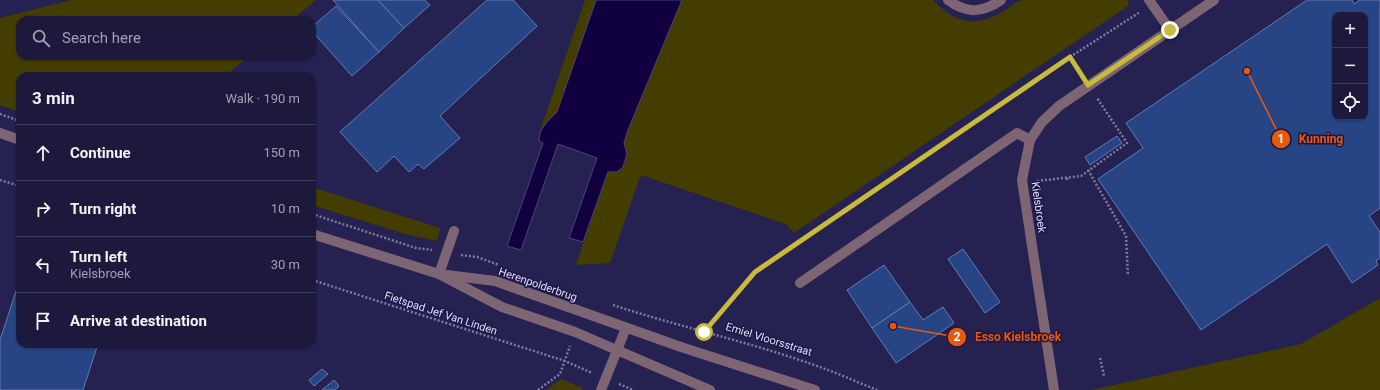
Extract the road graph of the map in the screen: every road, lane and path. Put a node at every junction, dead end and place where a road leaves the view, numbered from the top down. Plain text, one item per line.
1 (948, 0) edge
2 (1002, 0) edge
3 (1214, 0) edge
4 (1151, 2) edge
5 (1170, 30) junction
6 (1070, 57) junction
7 (1088, 85) junction
8 (0, 114) edge
9 (16, 120) edge
10 (0, 133) edge
11 (16, 139) edge
12 (1030, 140) junction
13 (1088, 170) junction
14 (1067, 178) junction
15 (0, 180) edge
16 (1022, 180) junction
17 (1067, 182) dead end
18 (16, 185) edge
19 (454, 231) dead end
20 (316, 235) edge
21 (439, 274) junction
22 (1128, 276) dead end
23 (316, 281) edge
24 (800, 283) dead end
25 (610, 304) dead end
26 (626, 328) junction
27 (704, 332) junction
28 (617, 350) junction
29 (1100, 358) dead end
30 (1104, 376) dead end
31 (538, 390) edge
32 (600, 390) edge
33 (710, 390) edge
34 (815, 390) edge
35 (877, 390) edge
36 (1054, 390) edge

1 - 2 street
3 - 5 street, Kielsbroek
4 - 5 street
4 - 6 path
5 - 7 street, Kielsbroek
6 - 7 path
6 - 27 path
7 - 12 street, Kielsbroek
7 - 13 path
8 - 9 path
10 - 11 street
12 - 16 street, Kielsbroek
12 - 24 street
13 - 14 path
13 - 22 path
14 - 16 path
14 - 17 path
15 - 18 path
16 - 36 street, Kielsbroek
19 - 21 street
20 - 21 street, Herenpolderbrug
21 - 26 street, Herenpolderbrug
21 - 28 street, Herenpolderbrug
23 - 31 path, Fietspad Jef Van Linden
25 - 27 path, Emiel Vloorsstraat
26 - 28 street
26 - 34 street
27 - 35 path, Emiel Vloorsstraat
28 - 32 street
28 - 33 street
29 - 30 path

